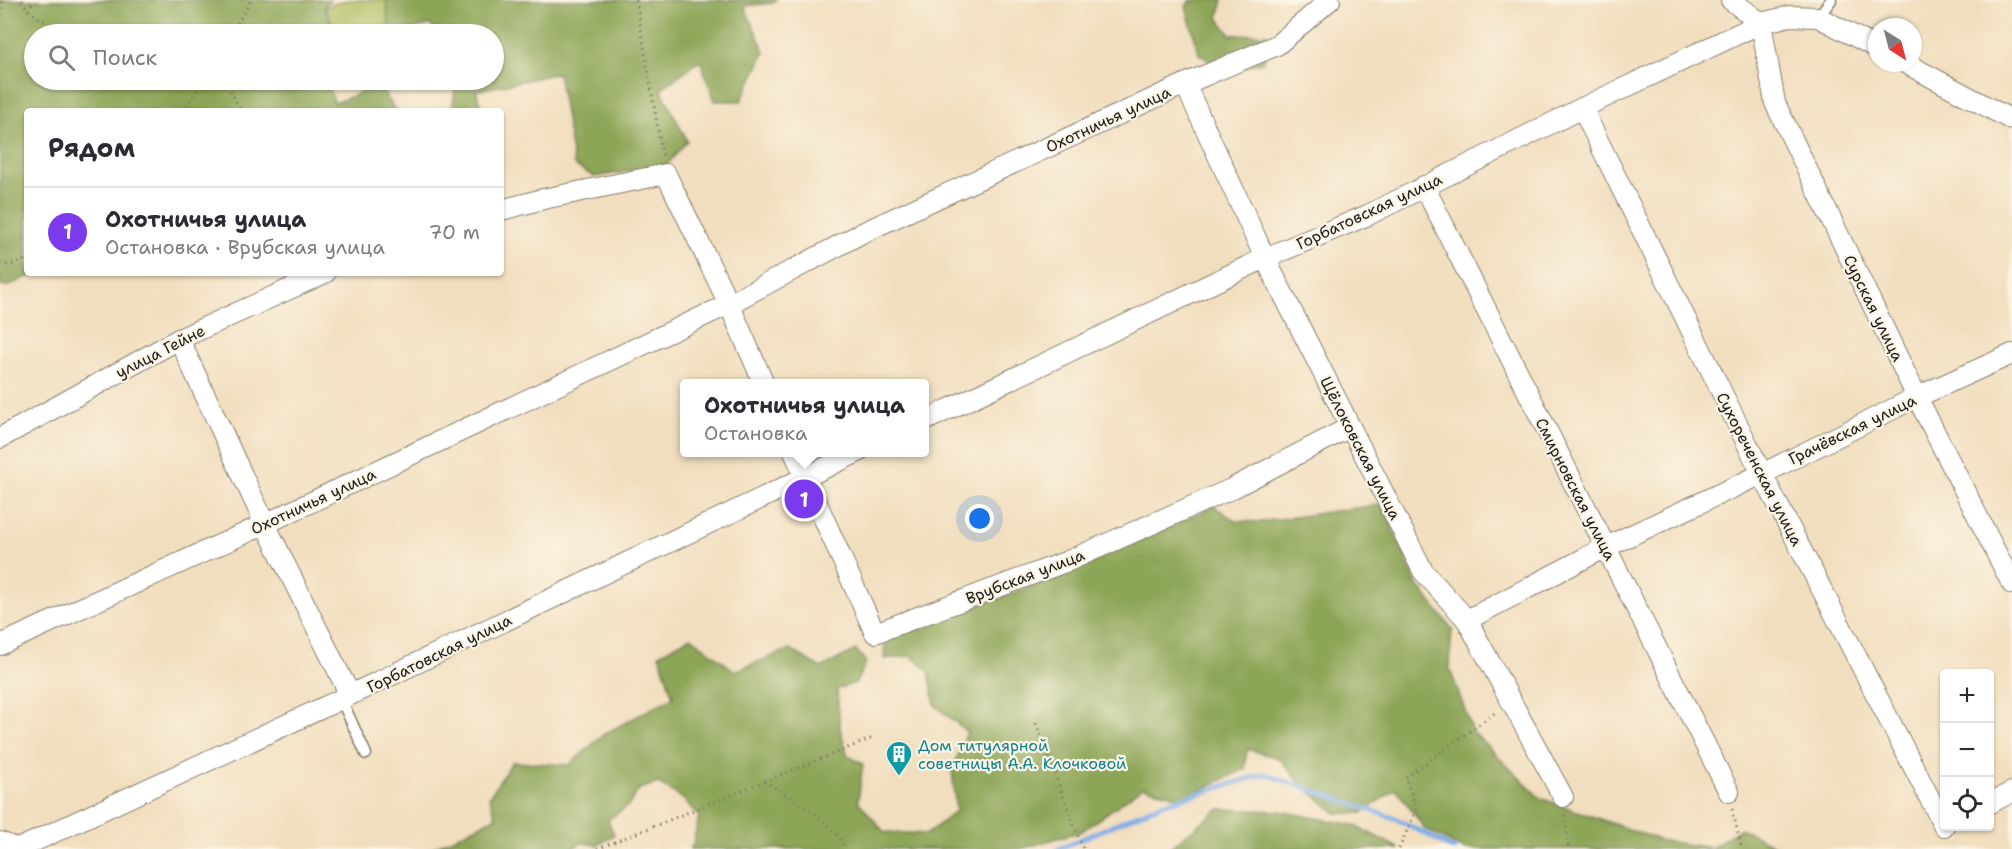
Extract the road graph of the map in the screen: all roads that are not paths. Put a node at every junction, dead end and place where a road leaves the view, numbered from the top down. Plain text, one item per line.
1 (1330, 0) edge
2 (1731, 0) edge
3 (1831, 0) edge
4 (1818, 16) junction
5 (1761, 23) junction
6 (1868, 43) edge
7 (1922, 72) edge
8 (1185, 84) junction
9 (1582, 108) junction
10 (2012, 120) edge
11 (1424, 186) junction
12 (504, 209) edge
13 (1265, 258) junction
14 (318, 276) edge
15 (729, 304) junction
16 (179, 339) junction
17 (2012, 354) edge
18 (762, 379) edge
19 (1917, 397) junction
20 (929, 419) edge
21 (1350, 427) junction
22 (0, 438) edge
23 (796, 457) edge
24 (850, 457) edge
25 (1762, 474) junction
26 (806, 478) junction
27 (265, 524) junction
28 (1606, 548) junction
29 (2012, 584) edge
30 (1467, 620) junction
31 (0, 645) edge
32 (346, 697) junction
33 (366, 754) dead end
34 (1729, 792) road end
35 (2012, 792) edge
36 (1563, 797) road end
37 (1994, 801) edge
38 (1940, 819) edge
39 (0, 842) edge
40 (18, 849) edge

1 - 8 street, Охотничья улица
2 - 5 street
3 - 4 lane
4 - 5 street, Горбатовская улица
4 - 6 street
5 - 9 street, Горбатовская улица
5 - 19 street, Сурская улица
7 - 10 street
8 - 13 street, Щёлоковская улица
8 - 15 street, Охотничья улица
9 - 11 street, Горбатовская улица
9 - 25 street, Сухореченская улица
11 - 13 street, Горбатовская улица
11 - 28 street, Смирновская улица
12 - 15 street
13 - 20 street, Горбатовская улица
13 - 21 street, Щёлоковская улица
14 - 16 street, улица Гейне
15 - 18 street
15 - 27 street, Охотничья улица
16 - 22 street, улица Гейне
16 - 27 street
17 - 19 street, Грачёвская улица
19 - 25 street, Грачёвская улица
19 - 29 street, Сурская улица
21 - 26 street, Врубская улица
21 - 30 street, Щёлоковская улица
23 - 26 street, Врубская улица
24 - 26 street, Горбатовская улица
25 - 28 street, Грачёвская улица
25 - 38 street, Сухореченская улица
26 - 32 street, Горбатовская улица
27 - 31 street, Охотничья улица
27 - 32 street
28 - 30 street, Грачёвская улица
28 - 34 street, Смирновская улица
30 - 36 street, Щёлоковская улица
32 - 33 lane
32 - 40 street, Горбатовская улица
35 - 37 street
39 - 40 street

